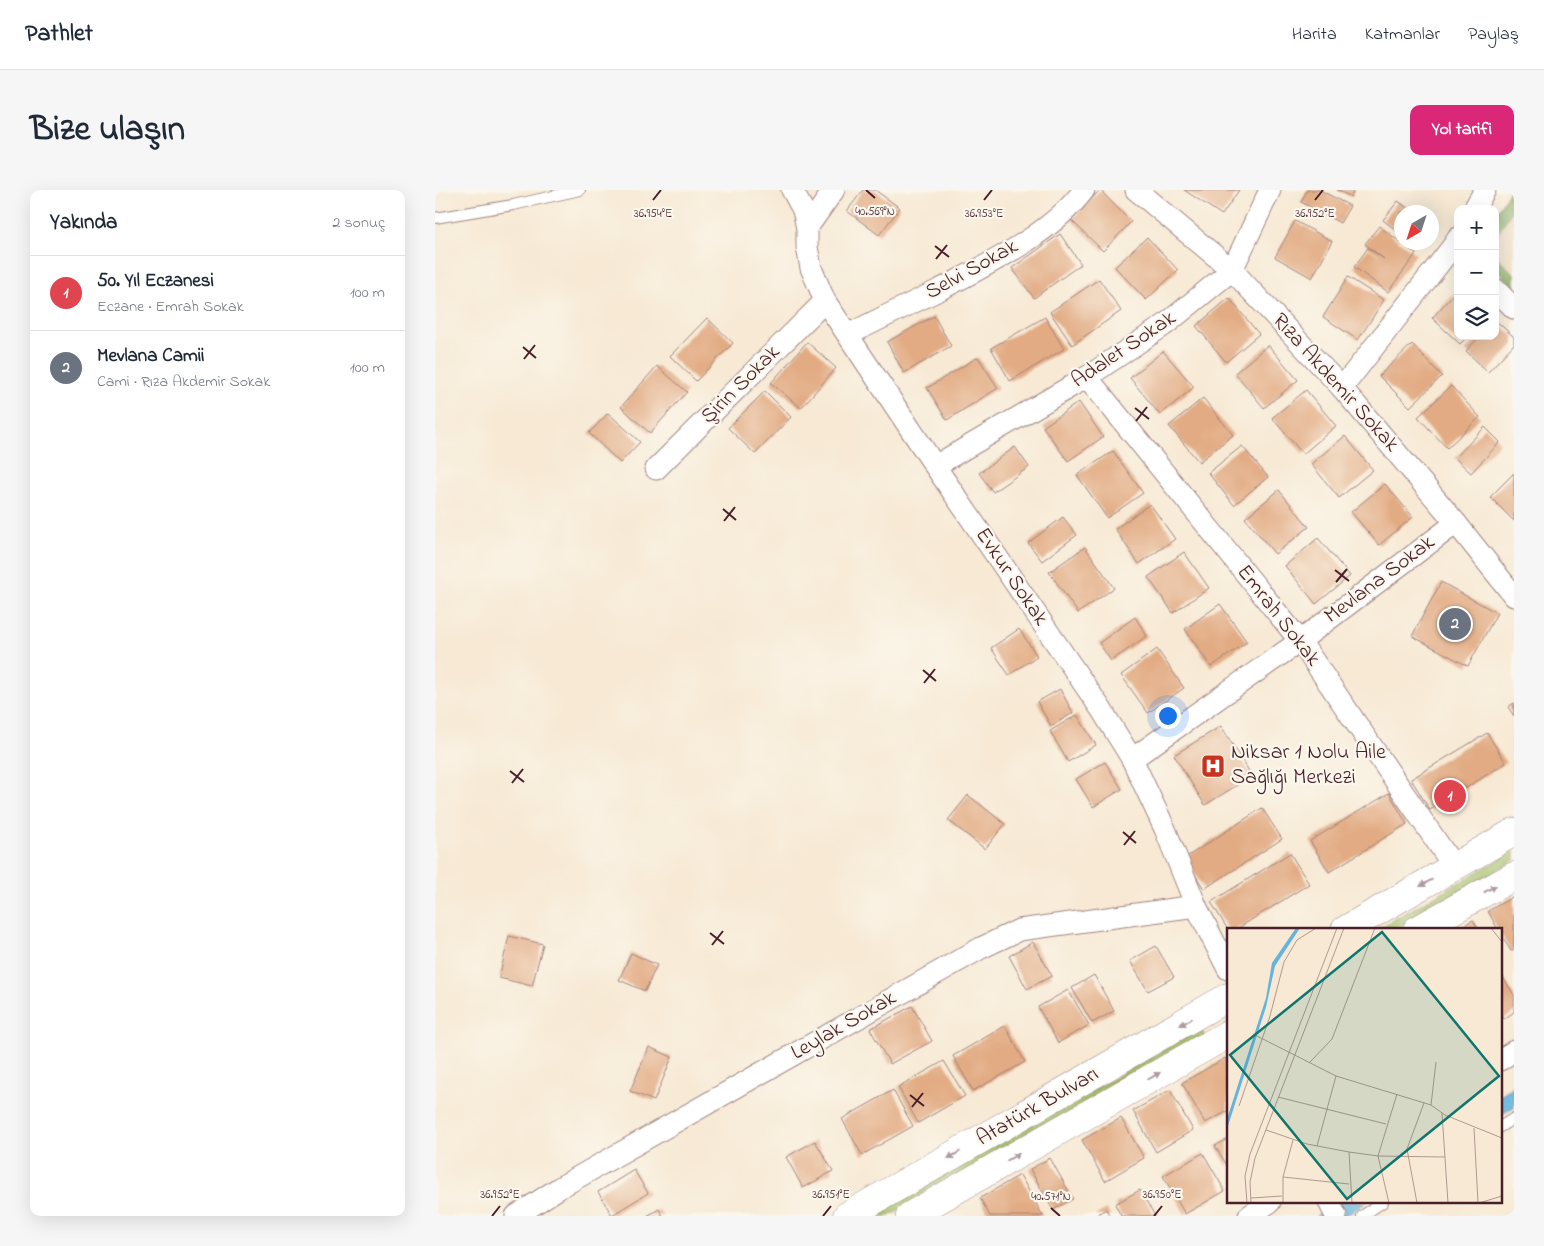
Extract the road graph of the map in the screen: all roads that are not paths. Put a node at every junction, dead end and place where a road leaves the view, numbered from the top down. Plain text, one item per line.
1 (580, 190) edge
2 (792, 190) edge
3 (834, 190) edge
4 (1084, 190) edge
5 (1136, 190) edge
6 (1270, 190) edge
7 (1485, 190) edge
8 (1476, 205) edge
9 (435, 218) edge
10 (807, 228) junction
11 (1454, 248) edge
12 (1232, 270) junction
13 (1499, 293) edge
14 (825, 301) junction
15 (1514, 308) edge
16 (848, 335) junction
17 (1087, 377) junction
18 (1343, 388) junction
19 (935, 466) junction
20 (656, 468) dead end
21 (1456, 522) junction
22 (1514, 596) edge
23 (1300, 641) junction
24 (1133, 759) junction
25 (1514, 832) edge
26 (1454, 867) junction
27 (1514, 876) edge
28 (1196, 906) junction
29 (1348, 928) edge
30 (1421, 928) edge
31 (1227, 967) edge
32 (1227, 998) edge
33 (1227, 1035) edge
34 (1514, 1051) edge
35 (1501, 1059) edge
36 (1514, 1118) edge
37 (1501, 1126) edge
38 (1267, 1204) edge
39 (1330, 1204) edge
40 (1380, 1204) edge
41 (516, 1216) edge
42 (847, 1216) edge
43 (910, 1216) edge
44 (1249, 1216) edge
45 (1336, 1216) edge
46 (1362, 1216) edge

1 - 9 lane
2 - 10 street, Evkur Sokak
3 - 10 street
4 - 16 street, Selvi Sokak
5 - 12 street, Rıza Akdemir Sokak
6 - 12 street, Adalet Sokak
7 - 8 street
10 - 14 street, Evkur Sokak
11 - 18 street
12 - 17 street, Adalet Sokak
12 - 18 street, Rıza Akdemir Sokak
13 - 15 street
14 - 16 street, Evkur Sokak
14 - 20 street, Şirin Sokak
16 - 19 street, Evkur Sokak
17 - 19 street, Adalet Sokak
17 - 23 street, Emrah Sokak
18 - 21 street, Rıza Akdemir Sokak
19 - 24 street, Evkur Sokak
21 - 22 street, Rıza Akdemir Sokak
21 - 23 street, Mevlana Sokak
23 - 24 street, Mevlana Sokak
23 - 26 street, Emrah Sokak
24 - 28 street, Evkur Sokak
25 - 26 main road
26 -> 29 main road
30 -> 27 main road
28 - 31 street, Evkur Sokak
28 - 41 street, Leylak Sokak
32 -> 42 main road, Atatürk Bulvarı
43 -> 33 main road, Atatürk Bulvarı
34 - 35 street
36 - 37 lane
38 - 44 street
39 - 45 street
40 - 46 lane

